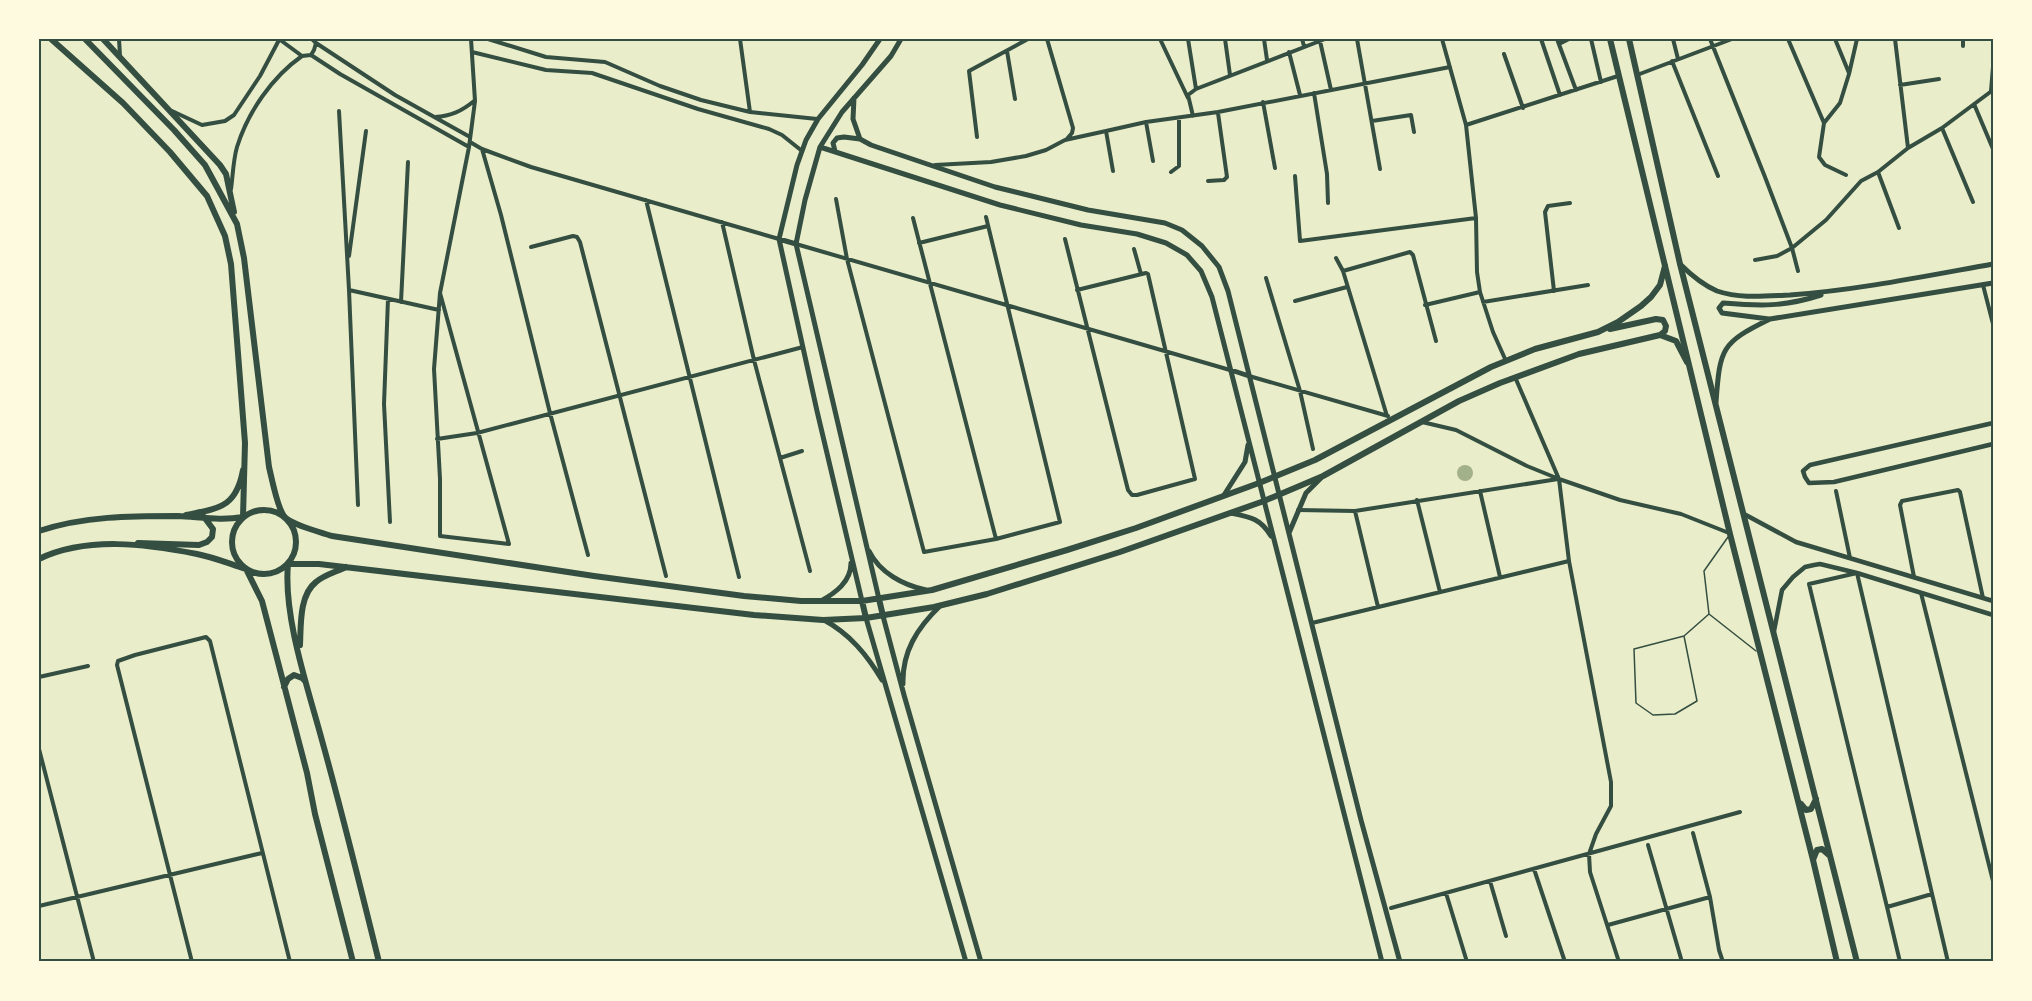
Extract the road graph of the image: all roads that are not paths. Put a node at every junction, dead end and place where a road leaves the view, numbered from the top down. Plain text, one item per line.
1 (51, 39) edge
2 (85, 39) edge
3 (103, 39) edge
4 (118, 39) edge
5 (279, 39) edge
6 (471, 39) edge
7 (488, 39) edge
8 (740, 39) edge
9 (880, 39) edge
10 (901, 39) edge
11 (1028, 39) edge
12 (1047, 39) edge
13 (1160, 39) edge
14 (1188, 39) edge
15 (1225, 39) edge
16 (1264, 39) edge
17 (1302, 39) edge
18 (1357, 39) edge
19 (1442, 39) edge
20 (1541, 39) edge
21 (1569, 39) edge
22 (1591, 39) edge
23 (1610, 39) edge
24 (1629, 39) edge
25 (1673, 39) edge
26 (1710, 39) edge
27 (1732, 39) edge
28 (1788, 39) edge
29 (1835, 39) edge
30 (1857, 39) edge
31 (1895, 39) edge
32 (1962, 39) edge
33 (1323, 40) edge
34 (314, 41) edge
35 (1558, 41) edge
36 (1304, 46) junction
37 (1712, 46) junction
38 (1963, 46) dead end
39 (1007, 51) junction
40 (472, 52) junction
41 (1288, 52) junction
42 (1504, 54) dead end
43 (311, 55) junction
44 (302, 56) junction
45 (120, 57) junction
46 (1267, 60) junction
47 (1675, 60) junction
48 (1450, 67) junction
49 (1993, 67) edge
50 (1849, 74) junction
51 (1230, 75) junction
52 (1637, 75) junction
53 (1618, 76) junction
54 (1939, 79) dead end
55 (1601, 82) junction
56 (1366, 83) junction
57 (1900, 85) junction
58 (1196, 89) junction
59 (1331, 90) junction
60 (1576, 90) junction
61 (1992, 91) edge
62 (1314, 93) junction
63 (1560, 94) junction
64 (1300, 95) junction
65 (854, 98) junction
66 (1015, 99) dead end
67 (1188, 99) junction
68 (475, 101) junction
69 (1263, 102) junction
70 (1974, 104) junction
71 (1523, 108) junction
72 (170, 110) junction
73 (339, 111) dead end
74 (750, 112) junction
75 (1218, 112) junction
76 (1193, 116) junction
77 (434, 117) junction
78 (1179, 118) junction
79 (818, 119) junction
80 (1372, 121) junction
81 (1146, 122) junction
82 (1824, 123) junction
83 (1466, 125) junction
84 (1942, 128) junction
85 (366, 131) dead end
86 (1106, 131) junction
87 (1414, 132) dead end
88 (977, 136) dead end
89 (860, 139) junction
90 (1065, 140) junction
91 (470, 142) junction
92 (820, 147) junction
93 (1908, 148) junction
94 (482, 149) junction
95 (1993, 149) edge
96 (835, 150) junction
97 (802, 151) junction
98 (1153, 161) dead end
99 (408, 162) dead end
100 (931, 165) junction
101 (1275, 168) dead end
102 (1380, 169) dead end
103 (1113, 171) dead end
104 (1171, 172) dead end
105 (1878, 172) junction
106 (1846, 175) dead end
107 (1295, 176) dead end
108 (1718, 176) dead end
109 (1208, 181) dead end
110 (231, 193) junction
111 (836, 199) dead end
112 (646, 200) junction
113 (1973, 202) dead end
114 (1328, 203) dead end
115 (1570, 203) dead end
116 (986, 217) dead end
117 (913, 218) dead end
118 (1476, 218) junction
119 (235, 219) junction
120 (722, 222) junction
121 (988, 226) junction
122 (1899, 228) dead end
123 (779, 239) junction
124 (1065, 239) dead end
125 (919, 243) junction
126 (796, 244) junction
127 (531, 248) dead end
128 (1792, 248) junction
129 (1134, 249) dead end
130 (1336, 258) dead end
131 (847, 259) junction
132 (1755, 260) dead end
133 (1680, 264) junction
134 (1993, 264) edge
135 (348, 266) junction
136 (1665, 266) junction
137 (1343, 271) junction
138 (1798, 271) dead end
139 (1141, 274) junction
140 (1266, 278) dead end
141 (930, 283) junction
142 (1993, 283) edge
143 (1588, 285) dead end
144 (1983, 285) junction
145 (1347, 287) junction
146 (349, 290) junction
147 (1077, 290) junction
148 (1554, 291) junction
149 (1480, 292) junction
150 (1828, 292) junction
151 (440, 293) junction
152 (388, 299) junction
153 (1295, 301) dead end
154 (401, 302) junction
155 (1483, 302) junction
156 (1006, 305) junction
157 (1425, 305) junction
158 (439, 310) junction
159 (1770, 319) junction
160 (1993, 324) edge
161 (1086, 328) junction
162 (1598, 332) junction
163 (1660, 335) junction
164 (1436, 342) dead end
165 (803, 347) junction
166 (1167, 352) junction
167 (754, 360) junction
168 (1506, 361) junction
169 (1231, 370) junction
170 (1691, 371) junction
171 (1249, 376) junction
172 (690, 377) junction
173 (1515, 377) junction
174 (1300, 391) junction
175 (619, 395) junction
176 (1716, 403) junction
177 (550, 413) junction
178 (1387, 416) junction
179 (1395, 418) junction
180 (1422, 422) junction
181 (1993, 423) edge
182 (477, 433) junction
183 (438, 439) junction
184 (1249, 441) junction
185 (245, 443) junction
186 (1993, 444) edge
187 (1313, 449) dead end
188 (802, 451) dead end
189 (780, 458) junction
190 (1323, 476) junction
191 (1275, 477) junction
192 (1559, 479) junction
193 (1259, 483) junction
194 (1836, 490) dead end
195 (1480, 491) junction
196 (1279, 495) junction
197 (1224, 496) junction
198 (1417, 500) junction
199 (1264, 501) junction
200 (358, 505) dead end
201 (1298, 510) junction
202 (1355, 510) junction
203 (1230, 513) junction
204 (1744, 514) junction
205 (178, 516) junction
206 (243, 517) junction
207 (284, 517) junction
208 (204, 518) junction
209 (390, 522) dead end
210 (39, 531) edge
211 (862, 533) junction
212 (1289, 534) junction
213 (1730, 534) junction
214 (846, 535) junction
215 (996, 538) junction
216 (1274, 542) junction
217 (122, 544) junction
218 (588, 555) dead end
219 (1840, 556) junction
220 (1850, 558) junction
221 (39, 559) edge
222 (1569, 561) junction
223 (288, 564) junction
224 (346, 567) junction
225 (246, 568) junction
226 (1836, 568) junction
227 (810, 571) dead end
228 (1857, 573) junction
229 (666, 576) dead end
230 (739, 577) dead end
231 (1914, 577) junction
232 (1500, 578) junction
233 (927, 591) junction
234 (1440, 592) junction
235 (1921, 593) junction
236 (1983, 598) junction
237 (879, 599) junction
238 (821, 601) junction
239 (862, 601) junction
240 (1993, 601) edge
241 (940, 606) junction
242 (1378, 607) junction
243 (1709, 614) junction
244 (1993, 615) edge
245 (883, 616) junction
246 (866, 618) junction
247 (823, 620) junction
248 (1312, 623) junction
249 (1774, 631) junction
250 (1684, 636) junction
251 (299, 655) junction
252 (1762, 655) junction
253 (88, 666) dead end
254 (39, 677) edge
255 (307, 684) junction
256 (284, 687) junction
257 (886, 688) junction
258 (904, 695) junction
259 (39, 749) edge
260 (1816, 799) junction
261 (1798, 801) junction
262 (1740, 812) dead end
263 (1693, 833) dead end
264 (1648, 845) dead end
265 (262, 853) junction
266 (1589, 854) junction
267 (1830, 856) junction
268 (1813, 860) junction
269 (1534, 868) junction
270 (169, 875) junction
271 (1490, 881) junction
272 (1993, 881) edge
273 (1446, 893) junction
274 (1932, 894) junction
275 (77, 897) junction
276 (1710, 897) junction
277 (39, 906) edge
278 (1887, 907) junction
279 (1391, 908) dead end
280 (1666, 909) junction
281 (1608, 925) junction
282 (1506, 936) dead end
283 (94, 962) edge
284 (192, 962) edge
285 (290, 962) edge
286 (353, 962) edge
287 (379, 962) edge
288 (966, 962) edge
289 (981, 962) edge
290 (1382, 962) edge
291 (1400, 962) edge
292 (1467, 962) edge
293 (1565, 962) edge
294 (1619, 962) edge
295 (1682, 962) edge
296 (1723, 962) edge
297 (1837, 962) edge
298 (1857, 962) edge
299 (1900, 962) edge
300 (1948, 962) edge

1 - 185 main road
2 - 119 main road
3 - 45 main road
4 - 45 street
5 - 44 street
5 - 72 street
6 - 40 street
7 - 74 street
8 - 74 street
9 - 79 main road
10 - 65 main road
11 - 39 street
12 - 90 street
13 - 67 street
14 - 58 street
15 - 51 street
16 - 46 street
17 - 36 street
18 - 56 street
19 - 48 street
20 - 63 street
21 - 35 street
22 - 55 street
23 - 53 main road
24 - 52 main road
25 - 47 street
26 - 37 street
27 - 37 street
28 - 82 street
29 - 50 street
30 - 50 street
31 - 57 street
32 - 38 street
33 - 36 street
33 - 59 street
34 - 43 street
34 - 77 street
35 - 60 street
36 - 41 street
37 - 47 street
37 - 128 street
39 - 66 street
39 - 88 street
40 - 68 street
40 - 97 street
41 - 46 street
41 - 64 street
42 - 71 street
43 - 44 street
43 - 91 street
44 - 110 street
45 - 72 main road
46 - 51 street
47 - 52 street
47 - 108 street
48 - 56 street
48 - 83 street
49 - 61 street
50 - 82 street
51 - 58 street
52 - 133 main road
53 - 55 street
53 - 136 main road
54 - 57 street
55 - 60 street
56 - 59 street
56 - 80 street
57 - 93 street
58 - 67 street
59 - 62 street
60 - 63 street
61 - 70 street
62 - 64 street
62 - 114 street
63 - 71 street
64 - 69 street
65 - 89 main road
65 - 92 main road
67 - 76 street
68 - 77 street
68 - 91 street
69 - 75 street
69 - 101 street
70 - 84 street
70 - 95 street
71 - 83 street
72 - 110 main road
73 - 135 street
74 - 79 street
75 - 76 street
75 - 109 street
76 - 78 street
77 - 91 street
78 - 81 street
78 - 104 street
79 - 97 main road
80 - 87 street
80 - 102 street
81 - 86 street
81 - 98 street
82 - 106 street
83 - 118 street
84 - 93 street
84 - 113 street
85 - 135 street
86 - 90 street
86 - 103 street
89 - 96 main road
89 - 100 main road
90 - 100 street
91 - 94 street
91 - 151 street
92 - 96 main road
92 - 126 main road
93 - 105 street
94 - 112 street
94 - 177 street
96 - 169 main road
97 - 123 main road
99 - 154 street
100 - 171 main road
105 - 122 street
105 - 128 street
107 - 118 street
110 - 119 main road
111 - 131 street
112 - 120 street
112 - 172 street
115 - 148 street
116 - 121 street
117 - 125 street
118 - 149 street
119 - 207 main road
120 - 123 street
120 - 167 street
121 - 125 street
121 - 156 street
123 - 126 main road
123 - 165 main road
124 - 147 street
125 - 141 street
126 - 131 street
126 - 211 main road
127 - 175 street
128 - 132 street
128 - 138 street
129 - 139 street
130 - 137 street
131 - 141 street
131 - 215 street
133 - 150 main road
133 - 176 main road
134 - 150 main road
135 - 146 street
136 - 162 main road
136 - 170 main road
137 - 145 street
137 - 157 street
139 - 147 street
139 - 166 street
140 - 174 street
141 - 156 street
141 - 215 street
142 - 144 main road
143 - 148 street
144 - 159 main road
144 - 160 street
145 - 153 street
145 - 178 street
146 - 152 street
146 - 200 street
147 - 161 street
148 - 155 street
149 - 155 street
149 - 157 street
150 - 159 main road
151 - 158 street
151 - 182 street
152 - 154 street
152 - 209 street
154 - 158 street
155 - 168 street
156 - 161 street
156 - 215 street
157 - 164 street
158 - 183 street
159 - 176 main road
161 - 166 street
161 - 166 street
162 - 163 main road
162 - 168 main road
163 - 170 main road
163 - 173 main road
165 - 167 street
165 - 214 main road
166 - 169 street
167 - 172 street
167 - 189 street
168 - 179 main road
169 - 171 main road
169 - 184 main road
170 - 213 main road
171 - 174 street
171 - 191 main road
172 - 175 street
172 - 230 street
173 - 180 main road
173 - 192 street
174 - 178 street
174 - 187 street
175 - 177 street
175 - 229 street
176 - 204 main road
177 - 182 street
177 - 218 street
178 - 179 street
179 - 191 main road
180 - 190 main road
180 - 192 street
181 - 186 street
182 - 183 street
182 - 183 street
184 - 193 main road
184 - 197 main road
185 - 205 main road
185 - 206 main road
188 - 189 street
189 - 227 street
190 - 196 main road
190 - 201 main road
191 - 193 main road
191 - 196 main road
192 - 195 street
192 - 213 street
192 - 222 street
193 - 197 main road
193 - 199 main road
194 - 220 street
195 - 198 street
195 - 232 street
196 - 199 main road
196 - 212 main road
197 - 233 main road
198 - 202 street
198 - 234 street
199 - 203 main road
199 - 216 main road
201 - 202 street
201 - 212 main road
202 - 242 street
203 - 216 main road
203 - 241 main road
204 - 219 street
204 - 249 main road
205 - 208 main road
205 - 210 main road
206 - 207 main road
206 - 208 main road
206 - 225 main road
207 - 223 main road
207 - 238 main road
208 - 217 main road
211 - 233 main road
211 - 237 main road
212 - 248 main road
213 - 243 lane
213 - 252 main road
214 - 238 main road
214 - 239 main road
216 - 290 main road
217 - 221 main road
217 - 225 main road
219 - 220 street
219 - 226 street
220 - 231 street
222 - 232 street
222 - 266 street
223 - 224 main road
223 - 225 main road
223 - 251 main road
224 - 247 main road
224 - 251 main road
225 - 256 main road
226 - 228 street
226 - 249 street
228 - 235 street
228 - 274 street
228 - 278 street
231 - 236 street
231 - 236 street
232 - 234 street
233 - 237 main road
234 - 242 street
235 - 244 street
235 - 272 street
236 - 240 street
237 - 239 main road
237 - 245 main road
238 - 239 main road
239 - 246 main road
241 - 245 main road
241 - 258 main road
242 - 248 street
243 - 250 lane
243 - 252 lane
245 - 246 main road
245 - 258 main road
246 - 247 main road
246 - 257 main road
247 - 257 main road
248 - 291 main road
249 - 260 main road
250 - 250 lane
251 - 255 main road
252 - 261 main road
253 - 254 street
255 - 256 main road
255 - 287 main road
256 - 286 main road
257 - 288 main road
258 - 289 main road
259 - 275 street
260 - 261 main road
260 - 267 main road
261 - 268 main road
262 - 266 street
263 - 276 street
264 - 280 street
265 - 270 street
265 - 270 street
265 - 285 street
266 - 269 street
266 - 281 street
267 - 268 main road
267 - 298 main road
268 - 297 main road
269 - 271 street
269 - 293 street
270 - 275 street
270 - 284 street
271 - 273 street
271 - 282 street
273 - 279 street
273 - 292 street
274 - 278 street
274 - 300 street
275 - 277 street
275 - 283 street
276 - 280 street
276 - 296 street
278 - 299 street
280 - 281 street
280 - 295 street
281 - 294 street

